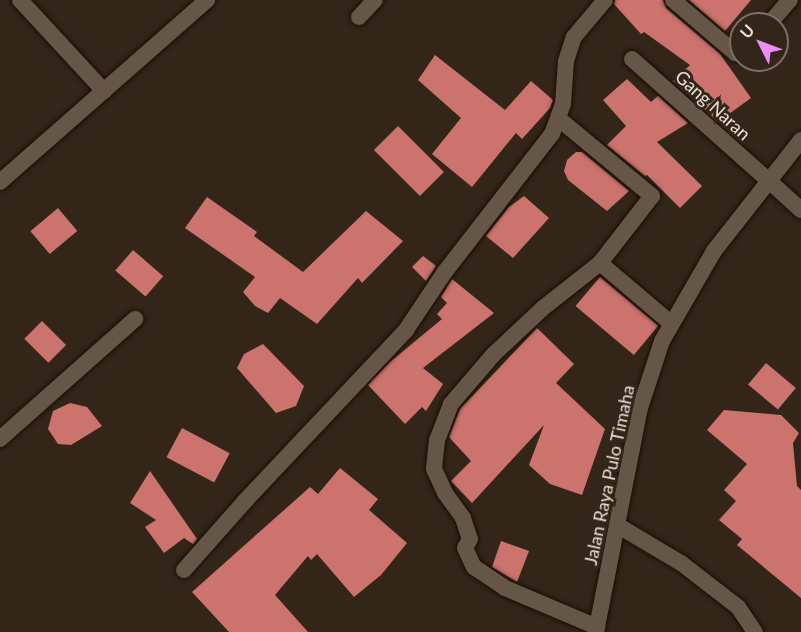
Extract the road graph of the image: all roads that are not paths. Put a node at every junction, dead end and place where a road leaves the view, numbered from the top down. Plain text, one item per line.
1 (20, 0) edge
2 (207, 0) edge
3 (375, 0) edge
4 (604, 0) edge
5 (673, 0) edge
6 (790, 0) edge
7 (780, 12) edge
8 (359, 17) dead end
9 (729, 48) edge
10 (632, 59) dead end
11 (104, 91) junction
12 (559, 119) junction
13 (801, 140) edge
14 (768, 180) junction
15 (0, 182) edge
16 (800, 209) edge
17 (600, 263) junction
18 (135, 319) dead end
19 (672, 324) junction
20 (0, 439) edge
21 (618, 525) junction
22 (184, 570) dead end
23 (596, 629) edge
24 (755, 632) edge

1 - 11 street
2 - 11 street
3 - 8 street
4 - 12 street
5 - 9 street
6 - 7 street
10 - 14 street, Gang Naran
11 - 15 street
12 - 17 street
12 - 22 street
13 - 14 street, Jalan Raya Pulo Timaha
14 - 16 street
14 - 19 street, Jalan Raya Pulo Timaha
17 - 19 street
17 - 23 street
18 - 20 street
19 - 21 street, Jalan Raya Pulo Timaha
21 - 23 street, Jalan Raya Pulo Timaha
21 - 24 street

